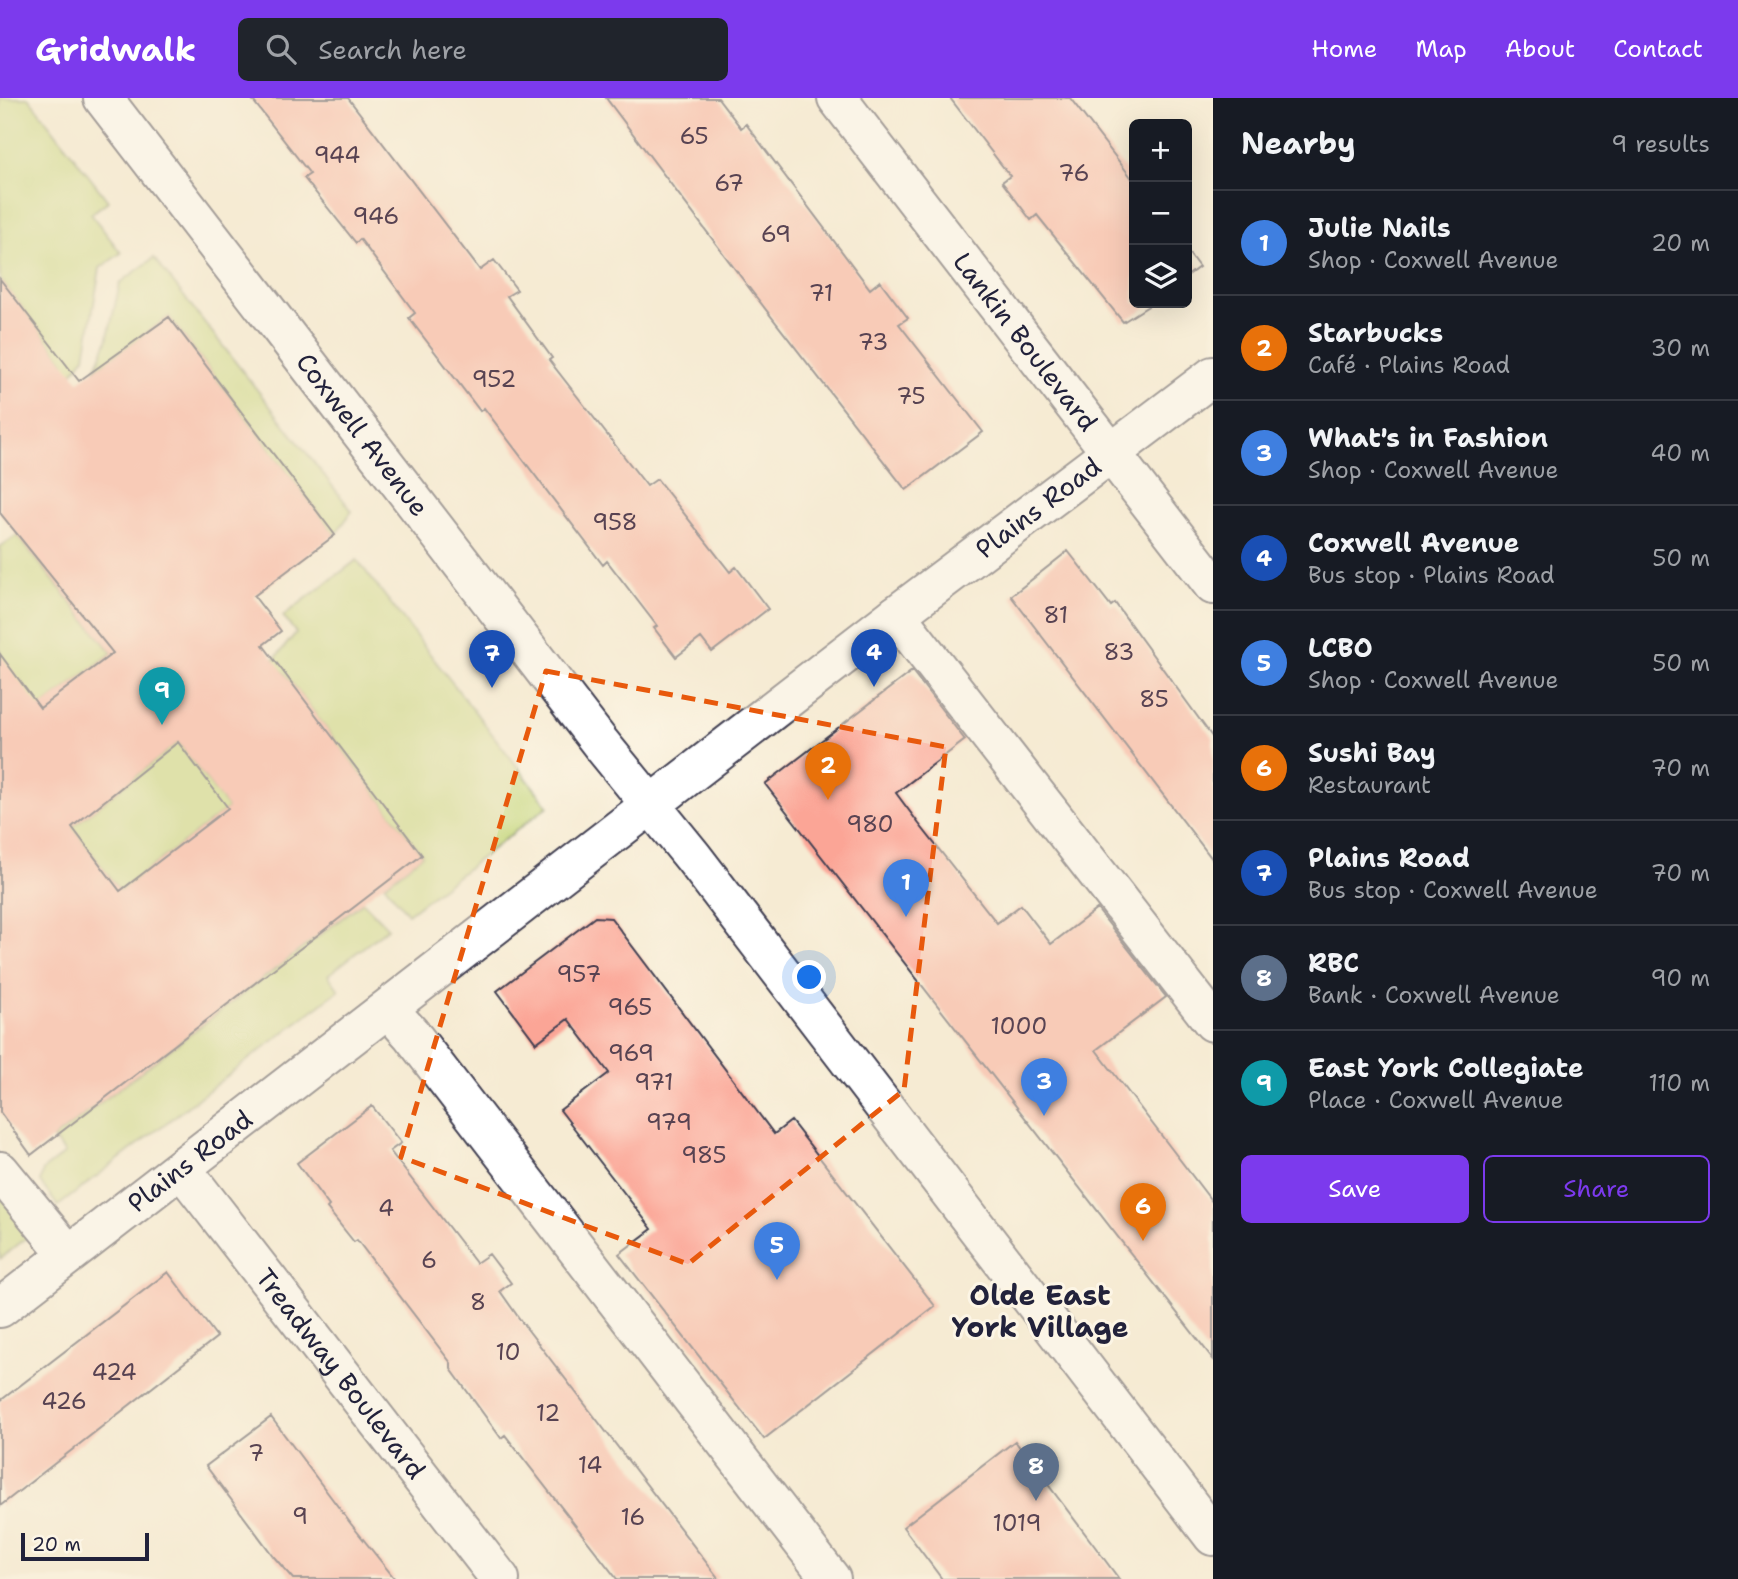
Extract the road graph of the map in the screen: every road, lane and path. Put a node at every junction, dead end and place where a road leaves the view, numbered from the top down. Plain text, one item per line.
1 (103, 98) edge
2 (837, 98) edge
3 (1213, 376) edge
4 (1111, 453) junction
5 (1213, 585) edge
6 (896, 615) junction
7 (651, 803) junction
8 (387, 1009) junction
9 (1213, 1022) edge
10 (182, 1169) junction
11 (0, 1171) edge
12 (68, 1254) junction
13 (0, 1308) edge
14 (1213, 1536) edge
15 (500, 1579) edge
16 (831, 1579) edge

1 - 7 street, Coxwell Avenue
2 - 4 street, Lankin Boulevard
3 - 4 street, Plains Road
4 - 5 street, Lankin Boulevard
4 - 6 street, Plains Road
6 - 7 street, Plains Road
6 - 9 street
7 - 8 street, Plains Road
7 - 14 street, Coxwell Avenue
8 - 10 street, Plains Road
8 - 16 street
10 - 12 street, Plains Road
10 - 15 street, Treadway Boulevard
11 - 12 street
12 - 13 street, Plains Road

